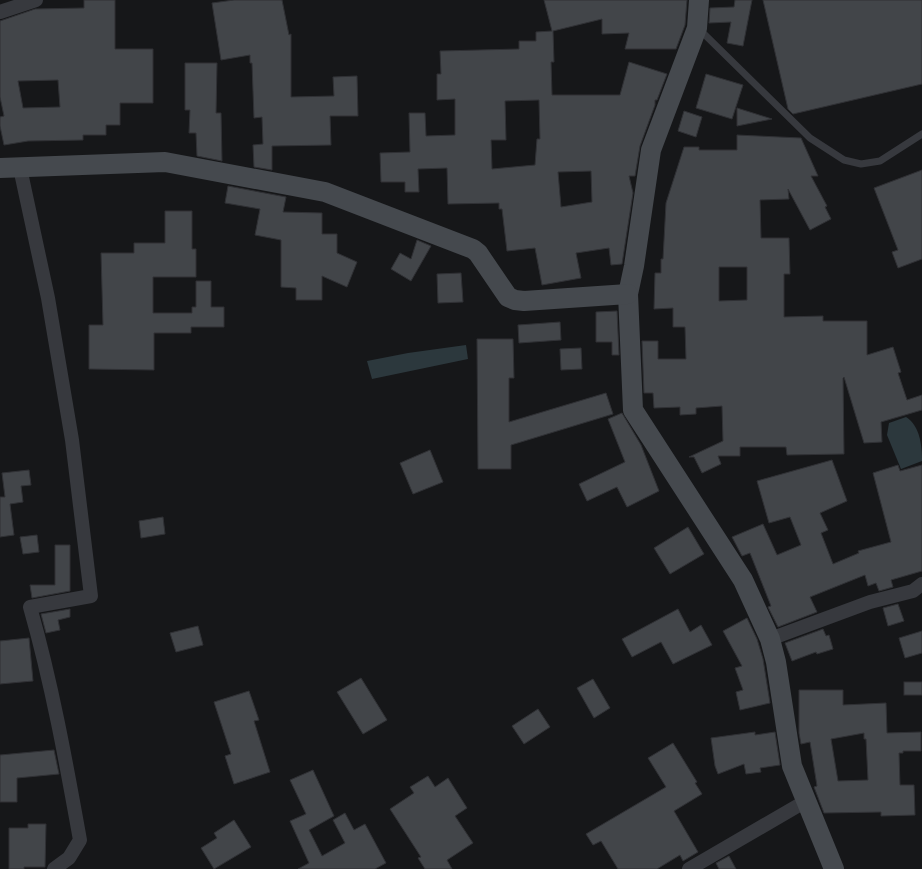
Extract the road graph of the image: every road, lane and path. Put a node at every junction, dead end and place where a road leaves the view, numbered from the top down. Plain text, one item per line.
1 (36, 0) edge
2 (699, 0) edge
3 (0, 12) edge
4 (698, 28) junction
5 (922, 134) edge
6 (0, 168) edge
7 (20, 168) junction
8 (628, 294) junction
9 (922, 584) edge
10 (770, 639) junction
11 (806, 801) junction
12 (54, 869) edge
13 (689, 869) edge
14 (834, 869) edge

1 - 3 street
2 - 4 main road
4 - 5 lane
4 - 8 main road
6 - 7 main road
7 - 8 main road
7 - 12 street
8 - 10 main road
9 - 10 street
10 - 11 main road
11 - 13 street
11 - 14 main road

